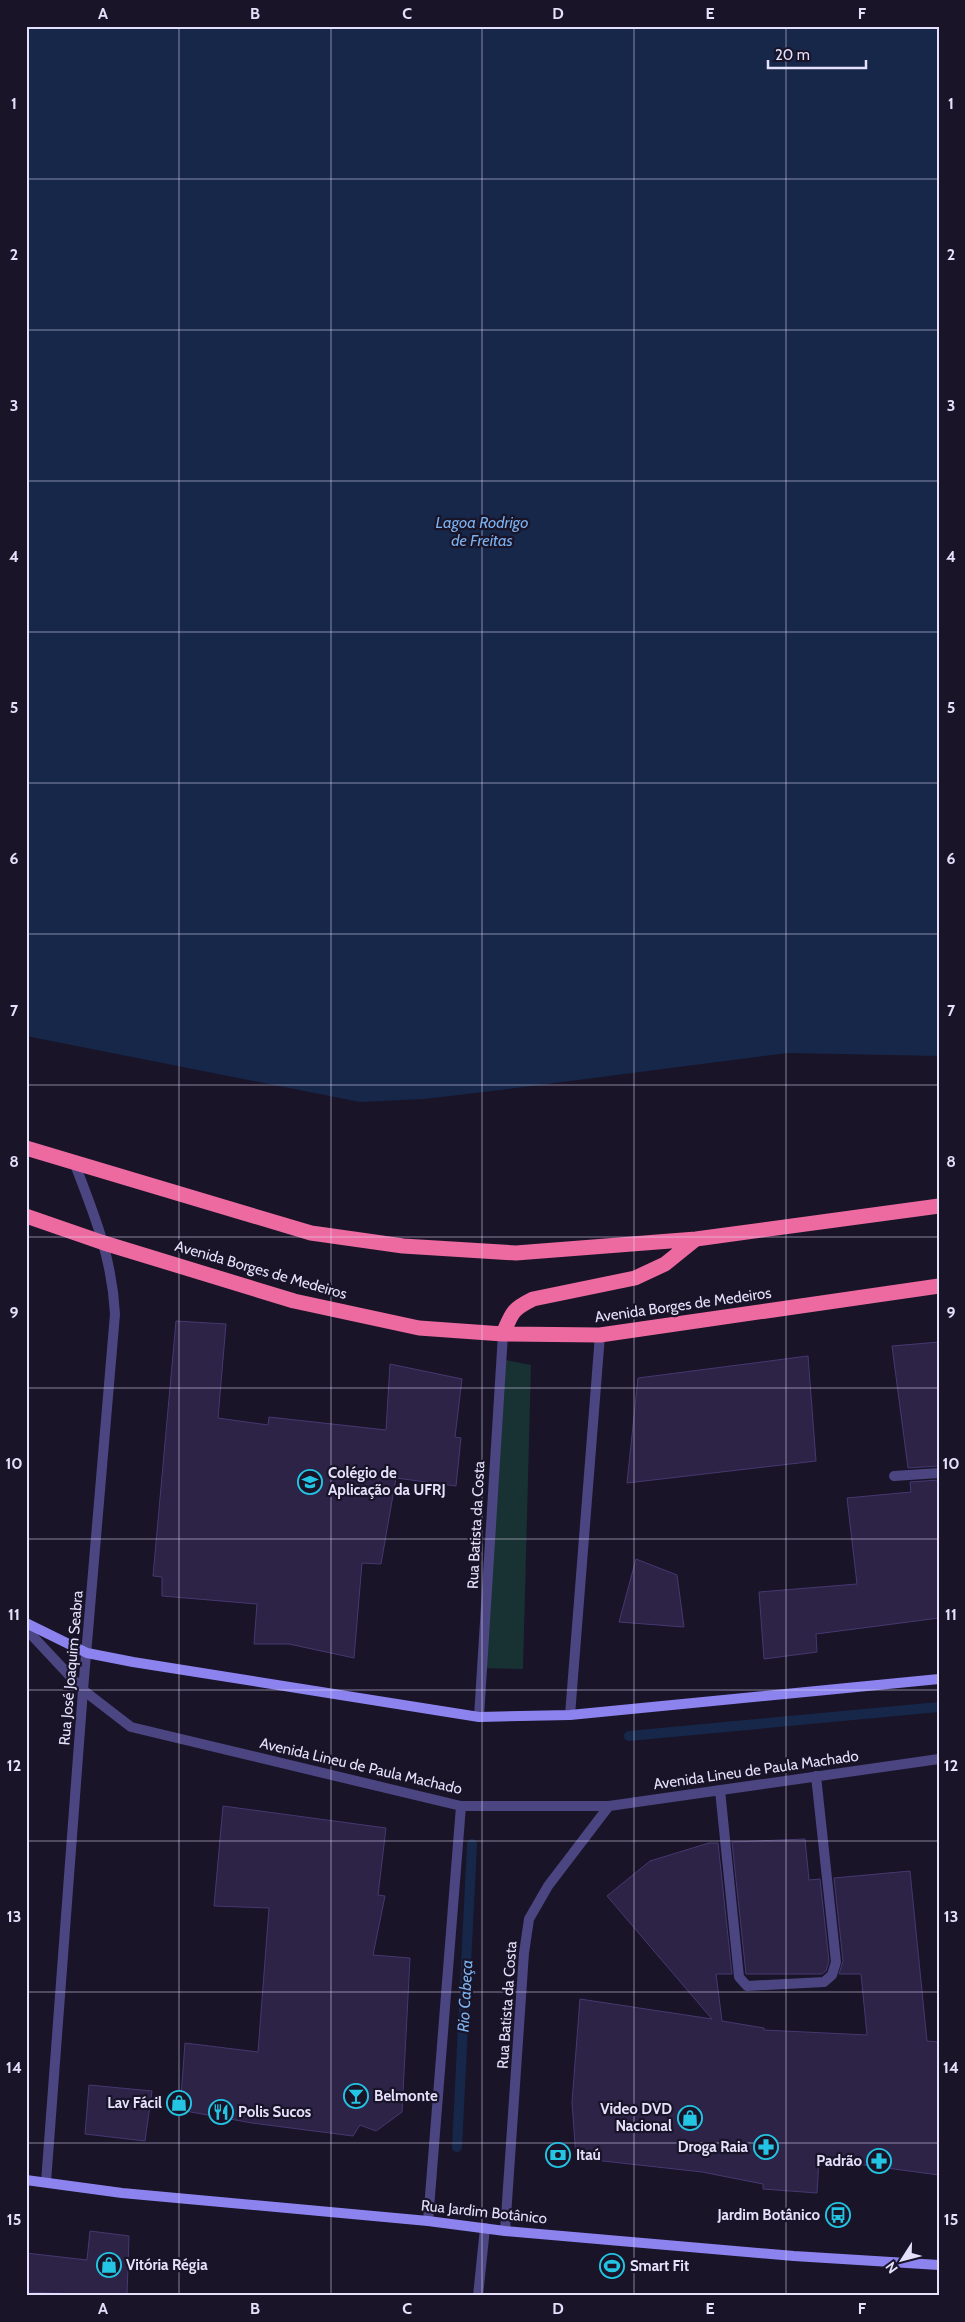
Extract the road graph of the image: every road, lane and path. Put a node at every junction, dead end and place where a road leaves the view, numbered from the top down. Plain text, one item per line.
1 (26, 1148) edge
2 (74, 1162) junction
3 (939, 1206) edge
4 (26, 1216) edge
5 (696, 1239) junction
6 (104, 1243) junction
7 (939, 1286) edge
8 (502, 1334) junction
9 (600, 1335) junction
10 (939, 1473) edge
11 (894, 1476) dead end
12 (26, 1623) edge
13 (26, 1629) edge
14 (87, 1653) junction
15 (939, 1679) edge
16 (83, 1690) junction
17 (570, 1715) junction
18 (479, 1717) junction
19 (939, 1759) edge
20 (816, 1776) junction
21 (720, 1790) junction
22 (461, 1806) junction
23 (609, 1806) junction
24 (26, 2180) edge
25 (46, 2182) junction
26 (428, 2221) junction
27 (485, 2228) junction
28 (505, 2231) junction
29 (939, 2266) edge
30 (478, 2296) edge

1 - 2 highway
2 - 5 highway
2 - 6 street, Rua José Joaquim Seabra
3 - 5 highway
4 - 6 highway, Avenida Borges de Medeiros
5 - 8 highway
6 - 8 highway, Avenida Borges de Medeiros
6 - 14 street, Rua José Joaquim Seabra
7 - 9 highway, Avenida Borges de Medeiros
8 - 9 highway, Avenida Borges de Medeiros
8 - 18 street, Rua Batista da Costa
9 - 17 street
10 - 11 street
12 - 14 street
13 - 16 street, Avenida Lineu de Paula Machado
14 - 16 street, Rua José Joaquim Seabra
14 - 18 street
15 - 17 street
16 - 22 street, Avenida Lineu de Paula Machado
16 - 25 street, Rua José Joaquim Seabra
17 - 18 street
19 - 20 street, Avenida Lineu de Paula Machado
20 - 21 street, Avenida Lineu de Paula Machado
20 - 21 street
21 - 23 street, Avenida Lineu de Paula Machado
22 - 23 street, Avenida Lineu de Paula Machado
22 - 26 street
23 - 28 street, Rua Batista da Costa
24 - 25 street, Rua Jardim Botânico
25 - 26 street, Rua Jardim Botânico
26 - 27 street, Rua Jardim Botânico
27 - 28 street, Rua Jardim Botânico
27 - 30 street
28 - 29 street, Rua Jardim Botânico

